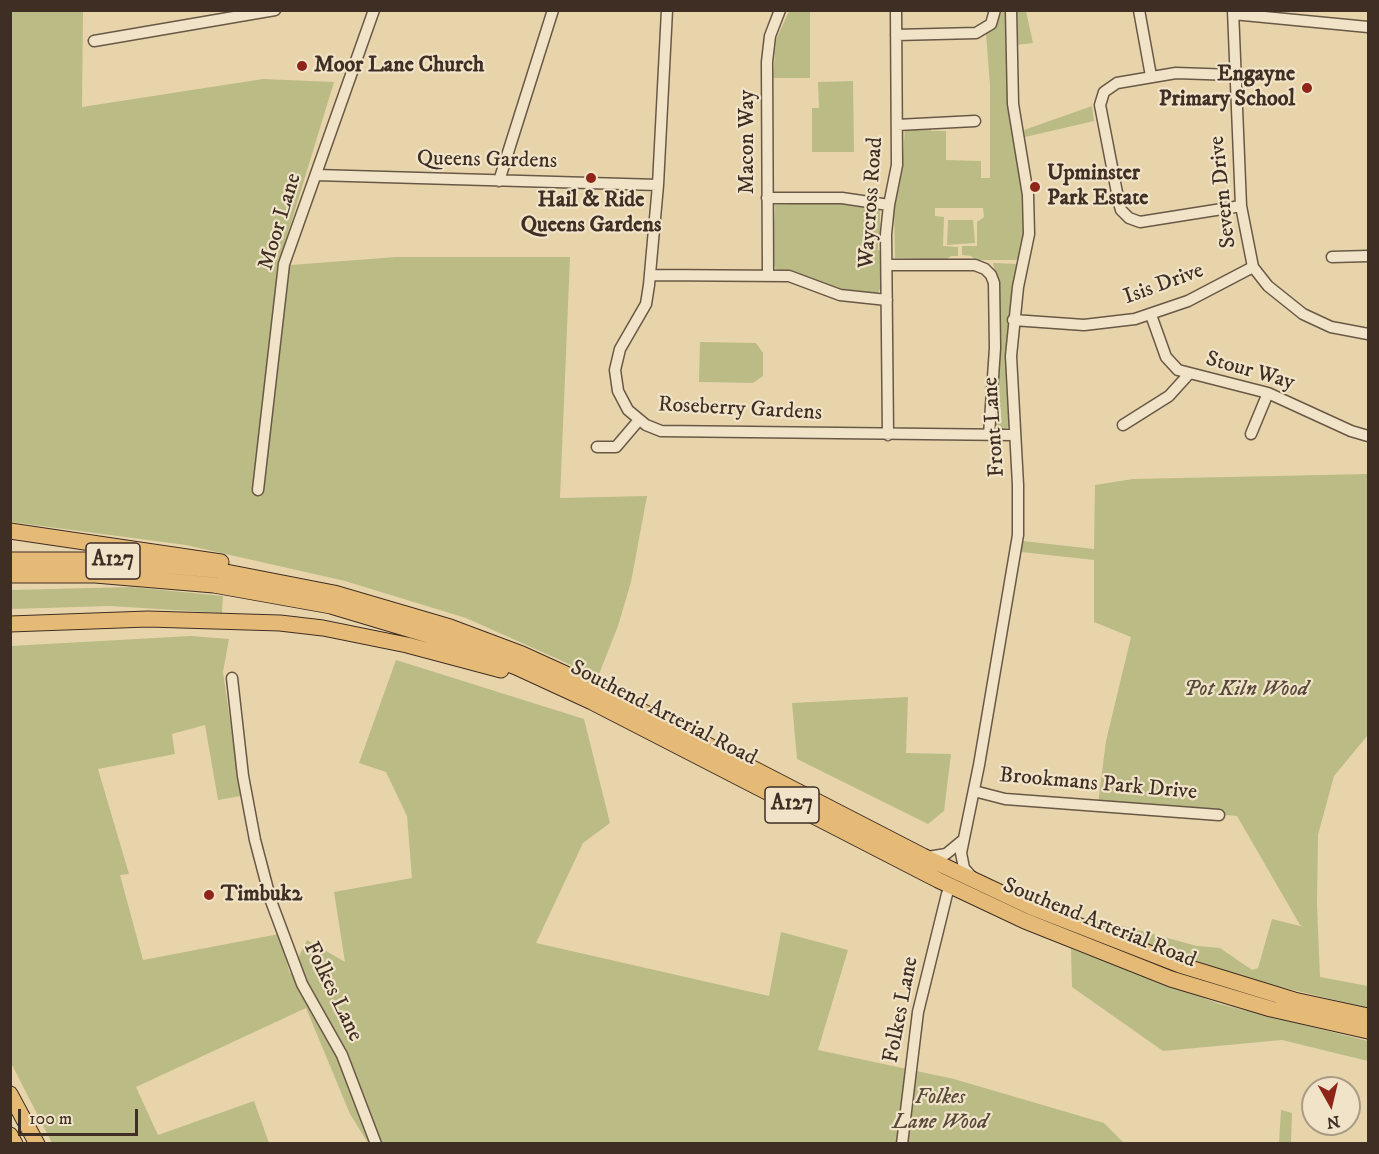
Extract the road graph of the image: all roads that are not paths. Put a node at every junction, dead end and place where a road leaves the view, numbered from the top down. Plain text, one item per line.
1 (275, 10) edge
2 (374, 10) edge
3 (553, 10) edge
4 (667, 10) edge
5 (780, 10) edge
6 (896, 10) edge
7 (995, 10) edge
8 (1011, 10) edge
9 (1139, 10) edge
10 (1233, 12) edge
11 (247, 13) edge
12 (1368, 27) edge
13 (896, 35) junction
14 (94, 41) dead end
15 (1234, 75) junction
16 (1151, 76) junction
17 (975, 121) dead end
18 (897, 124) junction
19 (316, 175) junction
20 (499, 181) junction
21 (658, 185) junction
22 (767, 198) junction
23 (889, 205) junction
24 (1241, 206) junction
25 (1332, 256) dead end
26 (1368, 256) edge
27 (887, 265) junction
28 (1253, 267) junction
29 (651, 275) junction
30 (768, 275) junction
31 (887, 300) junction
32 (1151, 315) junction
33 (1013, 320) junction
34 (1368, 334) edge
35 (1188, 375) junction
36 (1268, 393) junction
37 (639, 420) junction
38 (1123, 425) dead end
39 (1251, 434) dead end
40 (888, 435) junction
41 (989, 435) junction
42 (1014, 435) junction
43 (1368, 436) edge
44 (597, 447) dead end
45 (258, 490) dead end
46 (10, 531) edge
47 (10, 560) edge
48 (10, 575) edge
49 (10, 624) edge
50 (486, 639) junction
51 (232, 678) dead end
52 (592, 702) junction
53 (974, 791) junction
54 (1219, 815) dead end
55 (963, 839) junction
56 (923, 856) junction
57 (984, 885) junction
58 (951, 887) junction
59 (1368, 1016) edge
60 (1368, 1031) edge
61 (10, 1095) edge
62 (10, 1136) edge
63 (15, 1143) edge
64 (38, 1143) edge
65 (376, 1143) edge
66 (902, 1143) edge

1 - 11 street
2 - 19 street, Moor Lane
3 - 20 street
4 - 21 street, Roseberry Gardens
5 - 22 street, Macon Way
6 - 13 street, Waycross Road
7 - 13 street
8 - 33 street, Front Lane
9 - 16 street
10 - 12 street
10 - 15 street, Severn Drive
11 - 14 street
13 - 18 street, Waycross Road
15 - 16 street
15 - 24 street, Severn Drive
16 - 24 street
17 - 18 street
18 - 23 street, Waycross Road
19 - 20 street, Queens Gardens
19 - 45 street, Moor Lane
20 - 21 street, Queens Gardens
21 - 29 street, Roseberry Gardens
22 - 23 street
22 - 30 street, Macon Way
23 - 27 street, Waycross Road
24 - 28 street, Severn Drive
25 - 26 street
27 - 31 street, Waycross Road
27 - 41 street
28 - 32 street, Isis Drive
28 - 34 street, Severn Drive
29 - 30 street
29 - 37 street, Roseberry Gardens
30 - 31 street
31 - 40 street, Waycross Road
32 - 33 street, Isis Drive
32 - 35 street, Stour Way
33 - 42 street, Front Lane
35 - 36 street, Stour Way
35 - 38 street
36 - 39 street
36 - 43 street, Stour Way
37 - 40 street, Roseberry Gardens
37 - 44 street
40 - 41 street, Roseberry Gardens
41 - 42 street, Roseberry Gardens
42 - 53 street, Front Lane
46 - 50 highway
47 - 50 highway, Southend Arterial Road / A127
48 - 52 highway, Southend Arterial Road / A127
49 - 52 highway
50 - 56 highway, Southend Arterial Road / A127
51 - 65 street, Folkes Lane
52 - 58 highway, Southend Arterial Road / A127
53 - 54 street, Brookmans Park Drive
53 - 55 street, Front Lane
55 - 56 street
55 - 57 street, Front Lane
56 - 57 highway, Southend Arterial Road / A127
57 - 59 highway, Southend Arterial Road / A127
58 - 60 highway, Southend Arterial Road / A127
58 - 66 street, Folkes Lane
61 - 64 highway
62 - 63 highway

